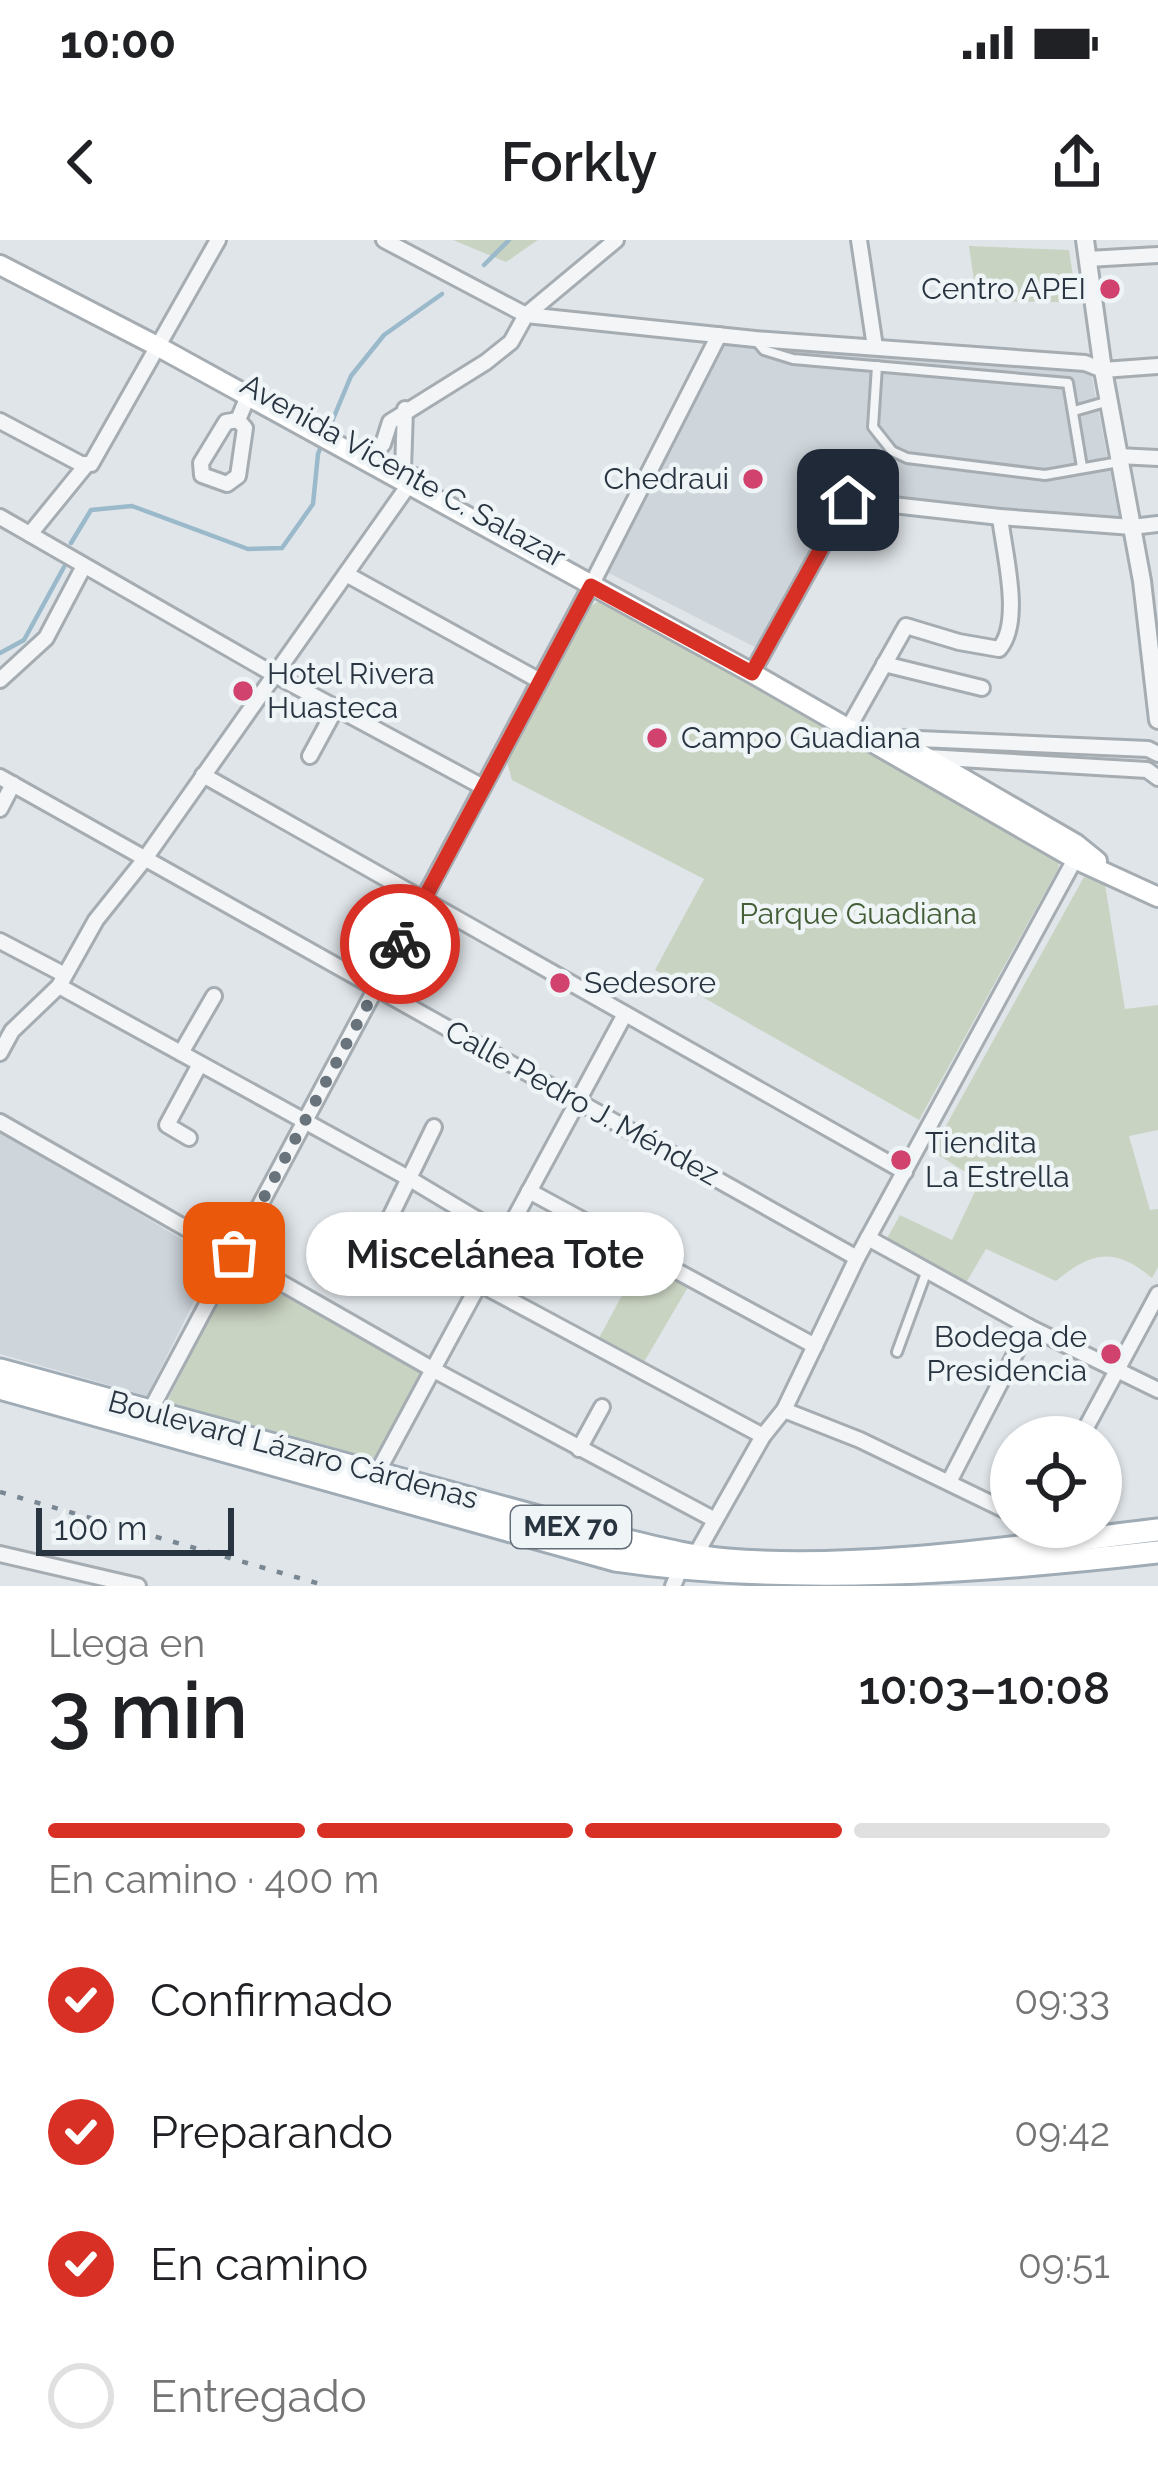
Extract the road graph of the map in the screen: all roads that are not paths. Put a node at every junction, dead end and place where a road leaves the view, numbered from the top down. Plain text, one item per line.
1 (218, 240) edge
2 (384, 240) edge
3 (616, 240) edge
4 (859, 240) edge
5 (1086, 249) edge
6 (0, 250) edge
7 (1158, 255) edge
8 (0, 265) edge
9 (526, 315) junction
10 (719, 335) junction
11 (755, 339) junction
12 (159, 342) junction
13 (875, 347) junction
14 (877, 366) junction
15 (1158, 366) edge
16 (1103, 370) junction
17 (250, 393) junction
18 (1110, 401) junction
19 (405, 410) junction
20 (1074, 411) junction
21 (238, 420) junction
22 (0, 421) edge
23 (370, 458) junction
24 (1158, 458) edge
25 (1118, 459) junction
26 (87, 464) junction
27 (1082, 467) junction
28 (409, 477) junction
29 (0, 517) edge
30 (1000, 517) junction
31 (1158, 524) edge
32 (1132, 527) junction
33 (30, 534) junction
34 (84, 566) junction
35 (346, 574) junction
36 (593, 581) junction
37 (1150, 582) edge
38 (884, 664) junction
39 (755, 668) junction
40 (1155, 669) edge
41 (275, 675) junction
42 (0, 680) edge
43 (540, 681) junction
44 (982, 688) dead end
45 (336, 708) junction
46 (1158, 720) edge
47 (852, 722) junction
48 (893, 748) junction
49 (1158, 754) edge
50 (310, 756) dead end
51 (926, 757) junction
52 (203, 775) junction
53 (1158, 778) edge
54 (7, 781) edge
55 (483, 787) junction
56 (0, 809) edge
57 (1076, 851) junction
58 (144, 860) junction
59 (1158, 896) edge
60 (424, 898) junction
61 (0, 941) edge
62 (61, 980) junction
63 (377, 987) junction
64 (214, 996) dead end
65 (625, 1014) junction
66 (6, 1028) edge
67 (0, 1053) edge
68 (181, 1053) junction
69 (200, 1064) junction
70 (578, 1101) junction
71 (0, 1122) edge
72 (304, 1122) junction
73 (434, 1127) dead end
74 (189, 1138) dead end
75 (905, 1172) junction
76 (410, 1179) junction
77 (530, 1191) junction
78 (505, 1236) junction
79 (868, 1238) junction
80 (379, 1240) dead end
81 (234, 1253) junction
82 (856, 1258) junction
83 (926, 1273) junction
84 (480, 1284) junction
85 (1158, 1294) edge
86 (1029, 1328) junction
87 (815, 1346) junction
88 (897, 1352) dead end
89 (433, 1369) junction
90 (0, 1370) edge
91 (1118, 1370) junction
92 (0, 1388) edge
93 (1158, 1390) edge
94 (602, 1407) dead end
95 (784, 1411) junction
96 (150, 1412) junction
97 (1093, 1416) edge
98 (763, 1436) junction
99 (579, 1449) junction
100 (377, 1473) junction
101 (950, 1482) junction
102 (990, 1502) edge
103 (715, 1520) junction
104 (1158, 1530) edge
105 (1122, 1531) edge
106 (990, 1540) edge
107 (1158, 1552) edge
108 (0, 1554) edge
109 (682, 1571) edge
110 (940, 1578) edge
111 (138, 1586) edge

1 - 12 street
2 - 9 street
3 - 9 street
4 - 13 street
5 - 7 street
5 - 16 street
6 - 12 main road, Avenida Vicente C. Salazar
8 - 12 main road, Avenida Vicente C. Salazar
9 - 10 street
9 - 19 street
10 - 11 street
10 - 36 street
11 - 13 street
11 - 14 lane
12 - 17 main road, Avenida Vicente C. Salazar
12 - 26 street
13 - 16 street
14 - 20 lane
14 - 27 lane
15 - 16 street
16 - 18 street
17 - 21 street
17 - 23 main road, Avenida Vicente C. Salazar
18 - 20 lane
18 - 25 street
19 - 23 street
19 - 28 street
20 - 27 lane
21 - 21 street
22 - 26 street
23 - 28 main road, Avenida Vicente C. Salazar
24 - 25 street
25 - 27 lane
25 - 32 street
26 - 33 street
28 - 35 street
28 - 36 main road, Avenida Vicente C. Salazar
29 - 33 street
30 - 32 street
30 - 38 street
30 - 39 street
31 - 32 street
32 - 37 street
33 - 34 street
34 - 41 street
34 - 42 street
35 - 41 street
35 - 43 street
36 - 39 main road, Avenida Vicente C. Salazar
36 - 43 street
37 - 40 street
38 - 44 street
38 - 47 street
39 - 47 main road, Avenida Vicente C. Salazar
40 - 46 street
41 - 45 street
41 - 52 street
43 - 55 street
45 - 50 street
45 - 55 street
47 - 48 main road, Avenida Vicente C. Salazar
48 - 49 street
48 - 51 main road, Avenida Vicente C. Salazar
48 - 57 main road, Avenida Vicente C. Salazar
51 - 53 street
51 - 57 main road, Avenida Vicente C. Salazar
52 - 58 street
52 - 60 street
54 - 56 street
54 - 58 street, Calle Pedro J. Méndez
55 - 60 street
57 - 59 main road, Avenida Vicente C. Salazar
57 - 75 street
58 - 62 street
58 - 63 street, Calle Pedro J. Méndez
60 - 63 street
60 - 65 street
61 - 62 street
62 - 66 street
62 - 68 street
63 - 70 street, Calle Pedro J. Méndez
63 - 72 street
64 - 68 street
65 - 70 street
65 - 75 street
66 - 67 street
68 - 69 street
69 - 72 street
69 - 74 street
70 - 77 street
70 - 82 street, Calle Pedro J. Méndez
71 - 81 street
72 - 76 street
72 - 81 street
73 - 76 street
75 - 79 street
76 - 78 street
76 - 80 street
77 - 78 street
77 - 87 street
78 - 84 street
79 - 82 street
79 - 83 street
81 - 89 street
81 - 96 street
82 - 87 street
83 - 86 street
83 - 88 lane
84 - 89 street
84 - 98 street
85 - 91 street
86 - 91 street
86 - 101 street
87 - 95 street
89 - 99 street
89 - 100 street
90 - 96 main road, Boulevard Lázaro Cárdenas / MEX 70
91 - 93 street
91 - 97 street
92 - 109 main road, Boulevard Lázaro Cárdenas / MEX 70
94 - 99 street
95 - 98 street
95 - 101 street
96 - 100 main road, Boulevard Lázaro Cárdenas / MEX 70
98 - 103 street
99 - 103 street
100 - 109 main road, Boulevard Lázaro Cárdenas / MEX 70
101 - 102 street
103 - 109 street
104 - 105 main road, Boulevard Lázaro Cárdenas / MEX 70
106 - 109 main road, Boulevard Lázaro Cárdenas / MEX 70
107 - 110 main road, Boulevard Lázaro Cárdenas / MEX 70
108 - 111 street
109 - 110 main road, Boulevard Lázaro Cárdenas / MEX 70

